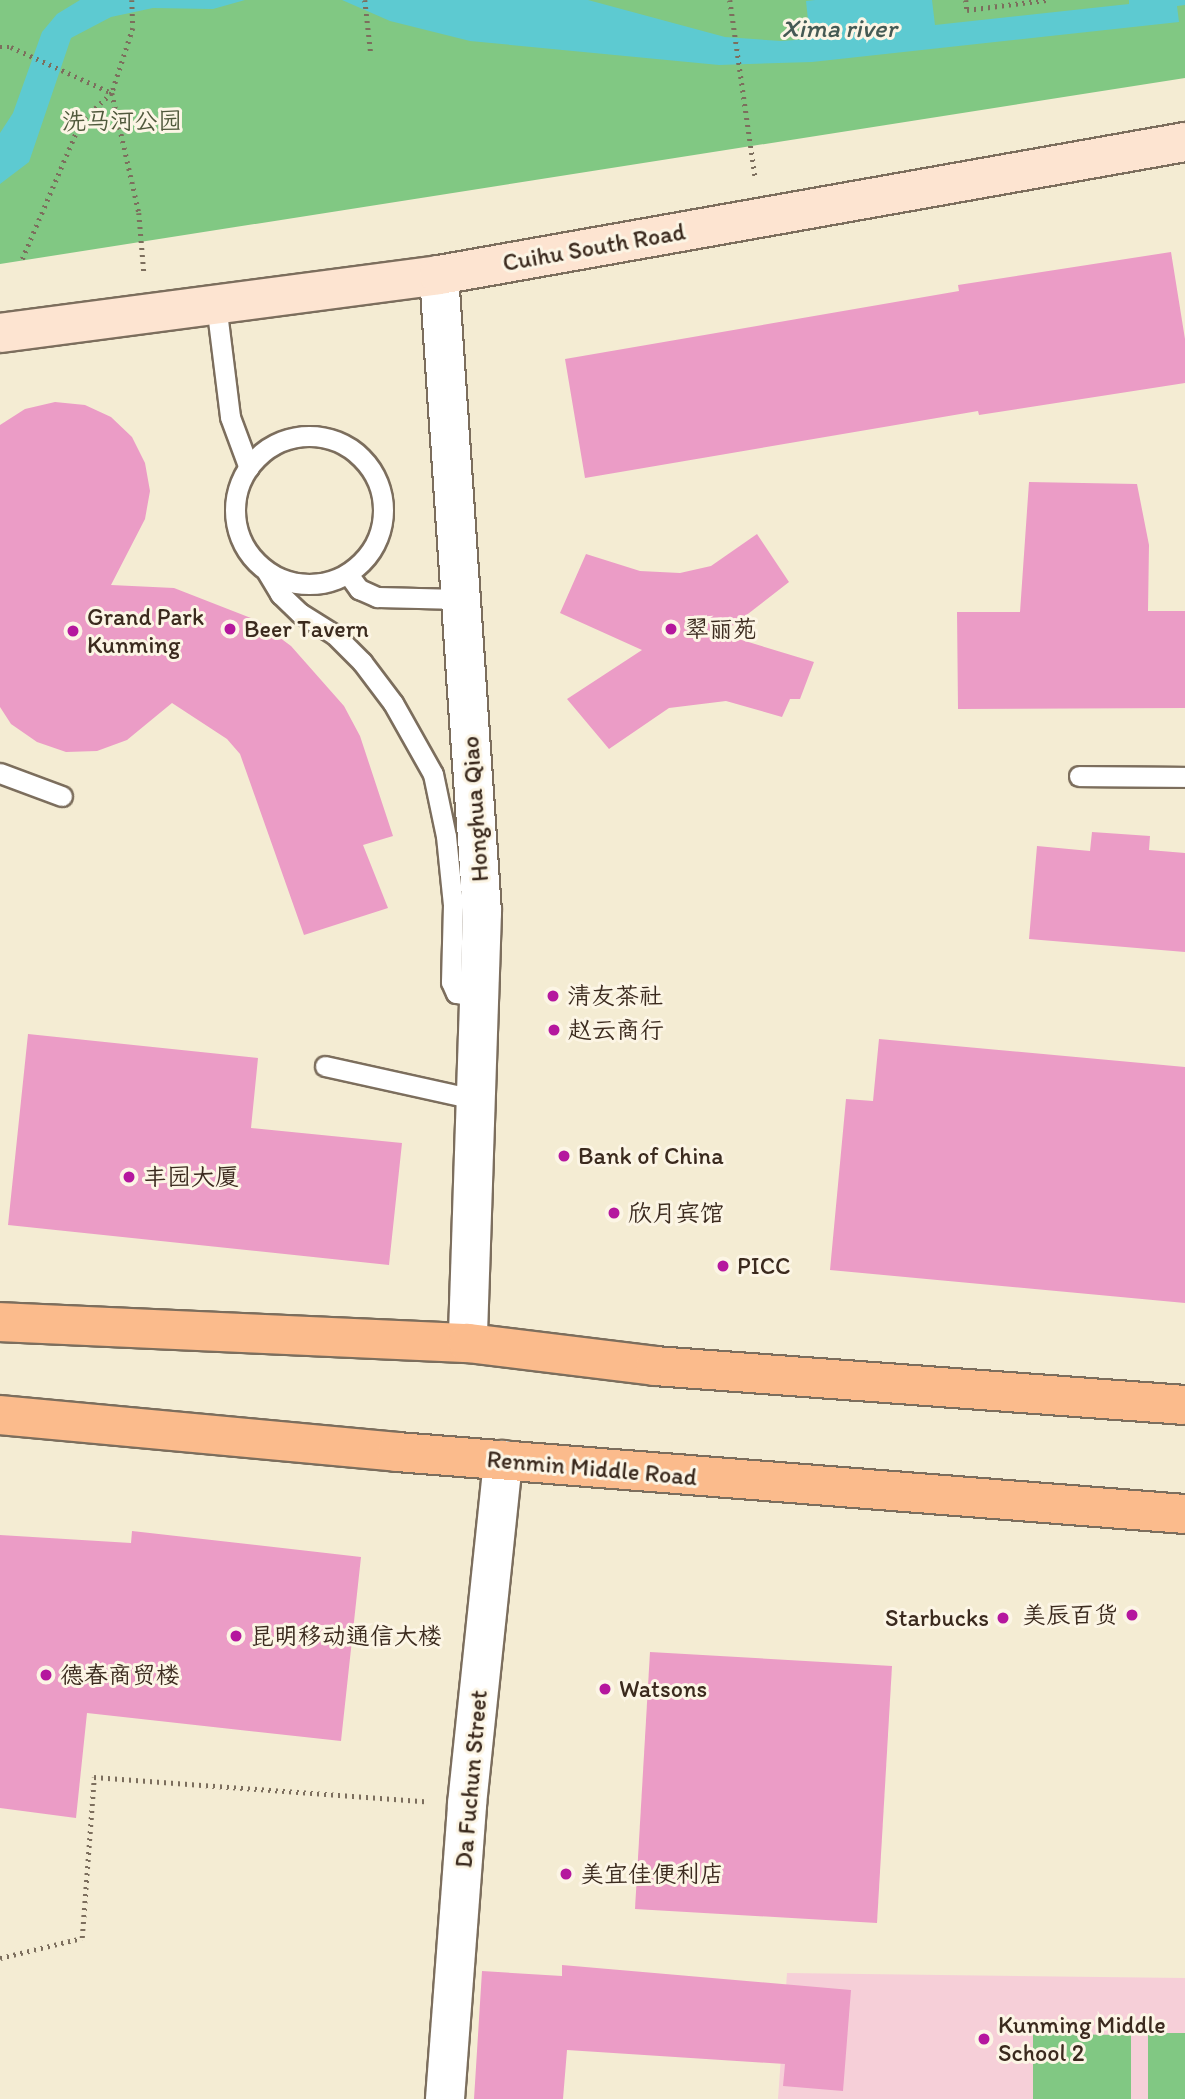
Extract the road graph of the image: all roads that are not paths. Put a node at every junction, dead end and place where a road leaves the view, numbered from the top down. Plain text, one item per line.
1 (1184, 150) edge
2 (439, 275) junction
3 (216, 304) junction
4 (0, 333) edge
5 (249, 468) junction
6 (267, 572) junction
7 (348, 574) junction
8 (460, 598) junction
9 (0, 773) edge
10 (1079, 776) dead end
11 (1185, 777) edge
12 (62, 796) dead end
13 (479, 997) junction
14 (325, 1066) dead end
15 (478, 1100) junction
16 (0, 1322) edge
17 (468, 1343) junction
18 (1185, 1405) edge
19 (0, 1415) edge
20 (503, 1460) junction
21 (1185, 1514) edge
22 (444, 2099) edge

1 - 2 street, Cuihu South Road
2 - 3 street, Cuihu South Road
2 - 8 street, Honghua Qiao
3 - 4 street, Cuihu South Road
3 - 5 lane
5 - 6 lane
5 - 7 lane
6 - 7 lane
6 - 13 lane
7 - 8 lane
8 - 13 street, Honghua Qiao
9 - 12 lane
10 - 11 lane
13 - 15 street, Honghua Qiao
14 - 15 lane
15 - 17 street, Honghua Qiao
16 - 17 main road
17 - 18 main road
19 - 20 main road, Renmin Middle Road
20 - 21 main road, Renmin Middle Road
20 - 22 street, Da Fuchun Street

